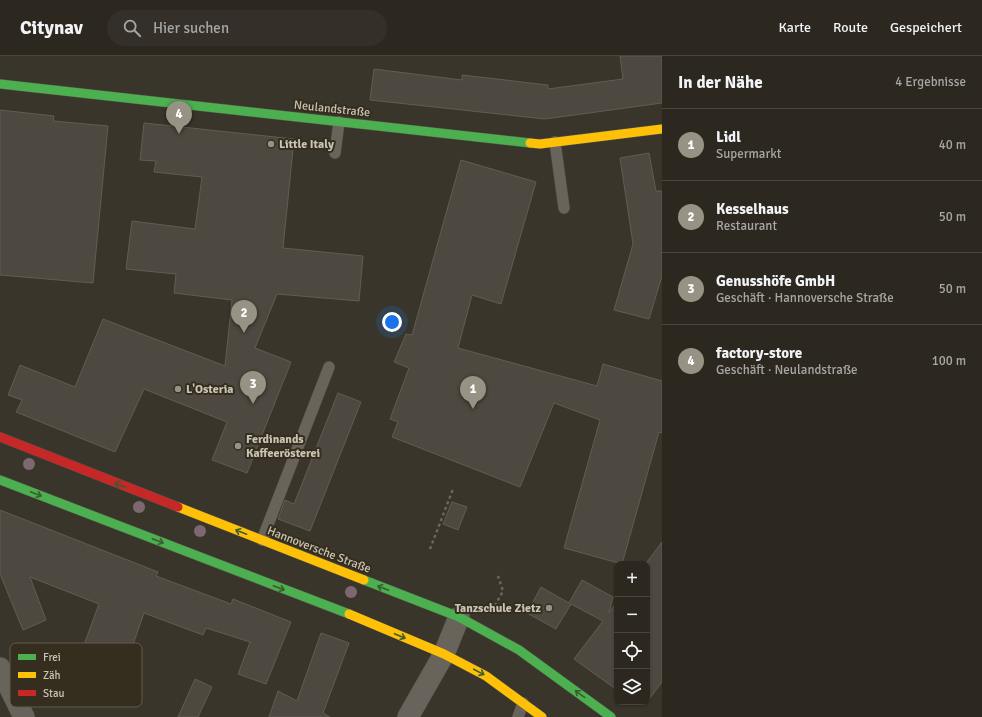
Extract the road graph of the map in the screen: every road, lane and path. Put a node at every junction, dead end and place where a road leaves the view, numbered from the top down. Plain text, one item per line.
1 (0, 84) edge
2 (339, 122) junction
3 (662, 128) edge
4 (555, 142) junction
5 (335, 153) dead end
6 (564, 208) dead end
7 (328, 367) dead end
8 (0, 437) edge
9 (0, 480) edge
10 (453, 488) dead end
11 (262, 540) junction
12 (430, 549) dead end
13 (498, 576) dead end
14 (459, 617) junction
15 (481, 629) junction
16 (444, 654) junction
17 (0, 668) edge
18 (10, 688) edge
19 (523, 703) junction
20 (19, 707) edge
21 (24, 717) edge
22 (408, 717) edge
23 (518, 717) edge
24 (542, 717) edge
25 (611, 717) edge

1 - 2 main road, Neulandstraße
2 - 4 main road, Neulandstraße
2 - 5 lane
3 - 4 main road, Neulandstraße
4 - 6 lane
7 - 11 lane
11 -> 8 main road, Hannoversche Straße
9 -> 16 main road
10 - 12 path
14 -> 11 main road, Hannoversche Straße
13 - 15 path
14 - 15 main road, Hannoversche Straße
14 - 16 street
25 -> 15 main road, Hannoversche Straße
16 -> 19 main road
16 - 22 street
17 - 18 street
19 - 23 lane
19 - 24 main road
20 - 21 street

